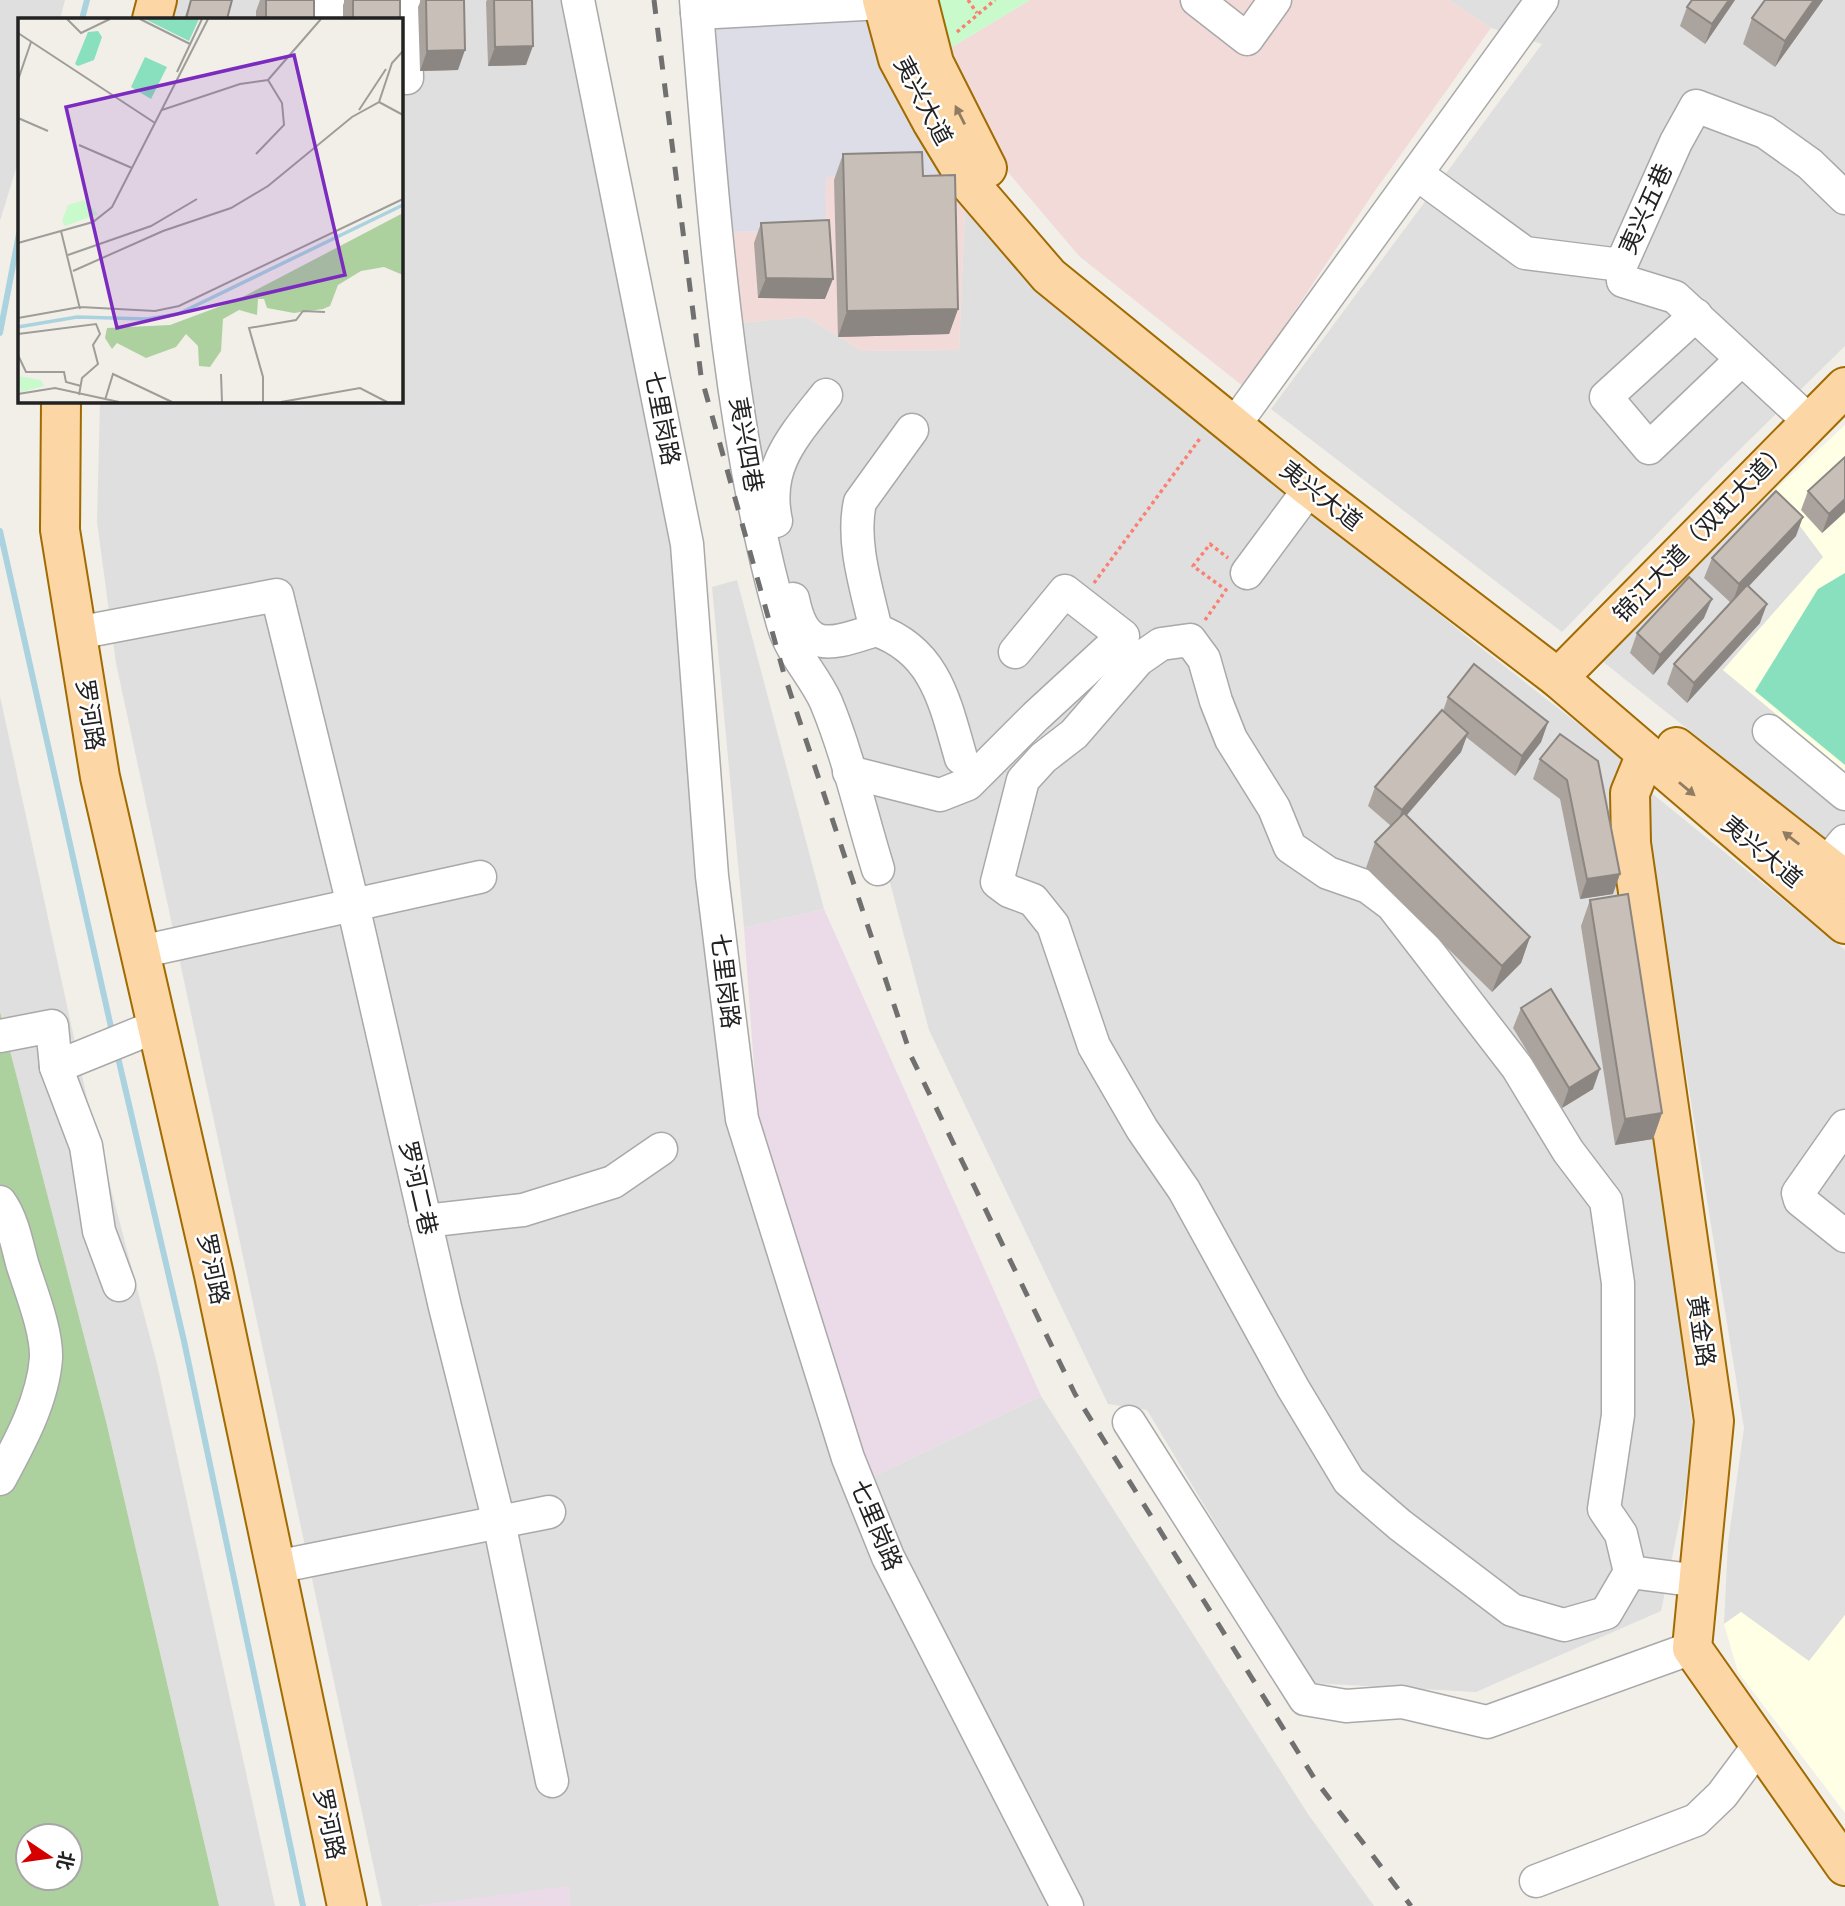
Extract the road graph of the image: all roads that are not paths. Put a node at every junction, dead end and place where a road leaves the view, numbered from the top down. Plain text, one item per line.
1 (141, 0) edge
2 (157, 0) edge
3 (328, 0) edge
4 (404, 0) edge
5 (578, 0) edge
6 (1197, 0) edge
7 (1275, 0) edge
8 (1542, 0) edge
9 (894, 1) edge
10 (696, 7) edge
11 (135, 18) edge
12 (152, 18) edge
13 (328, 18) edge
14 (407, 78) dead end
15 (1416, 174) junction
16 (1845, 198) edge
17 (1623, 281) dead end
18 (1696, 314) junction
19 (1741, 360) junction
20 (1845, 387) edge
21 (826, 395) dead end
22 (44, 402) edge
23 (61, 402) edge
24 (1231, 413) junction
25 (1809, 421) junction
26 (912, 430) dead end
27 (747, 453) junction
28 (778, 465) junction
29 (1310, 488) junction
30 (1247, 573) road end
31 (876, 630) junction
32 (77, 633) junction
33 (1015, 652) dead end
34 (1564, 672) junction
35 (1769, 731) dead end
36 (1646, 754) junction
37 (961, 758) dead end
38 (849, 772) junction
39 (1845, 794) edge
40 (1838, 862) edge
41 (878, 869) dead end
42 (480, 877) dead end
43 (353, 905) junction
44 (1845, 923) edge
45 (141, 952) junction
46 (157, 1026) junction
47 (0, 1036) edge
48 (56, 1068) junction
49 (1845, 1126) edge
50 (661, 1149) dead end
51 (0, 1202) edge
52 (425, 1220) junction
53 (1845, 1236) edge
54 (119, 1285) dead end
55 (1129, 1422) dead end
56 (0, 1479) edge
57 (549, 1512) dead end
58 (499, 1522) junction
59 (276, 1567) junction
60 (1630, 1572) junction
61 (1699, 1581) junction
62 (1692, 1648) junction
63 (1760, 1744) junction
64 (552, 1782) dead end
65 (1845, 1866) edge
66 (1536, 1881) dead end
67 (347, 1906) edge
68 (1067, 1906) edge

1 - 11 main road
2 - 12 main road
3 - 13 street
4 - 14 street
5 - 68 street, 七里岗路
6 - 7 street
8 - 15 street
9 - 10 street
9 - 24 main road, 夷兴大道
10 - 27 street, 夷兴四巷
15 - 16 street, 夷兴五巷
15 - 24 street
17 - 18 street
18 - 19 street
18 - 19 street
19 - 25 street
20 - 25 main road, 锦江大道（双虹大道）
21 - 28 street
22 - 32 main road, 罗河路
23 - 32 main road, 罗河路
24 - 29 main road, 夷兴大道
24 - 34 main road, 夷兴大道
25 - 34 main road, 锦江大道（双虹大道）
26 - 31 street
27 - 28 street
27 - 38 street, 夷兴四巷
28 - 31 street
29 - 30 street
29 - 34 main road, 夷兴大道
31 - 37 street
32 - 43 street, 罗河二巷
32 - 45 main road, 罗河路
33 - 38 street
34 - 36 main road, 夷兴大道
40 -> 34 main road, 夷兴大道
35 - 39 street
36 -> 44 main road, 夷兴大道
36 - 61 main road, 黄金路
38 - 41 street, 夷兴四巷
42 - 43 street
43 - 45 street
43 - 52 street, 罗河二巷
45 - 46 main road, 罗河路
46 - 48 street
46 - 59 main road, 罗河路
47 - 48 street
48 - 54 street
49 - 53 street
50 - 52 street
51 - 56 street
52 - 58 street, 罗河二巷
55 - 62 street
57 - 58 street
58 - 59 street
58 - 64 street, 罗河二巷
59 - 67 main road, 罗河路
60 - 60 street
60 - 61 street
61 - 62 main road, 黄金路
62 - 63 main road
63 - 65 main road
63 - 66 street

